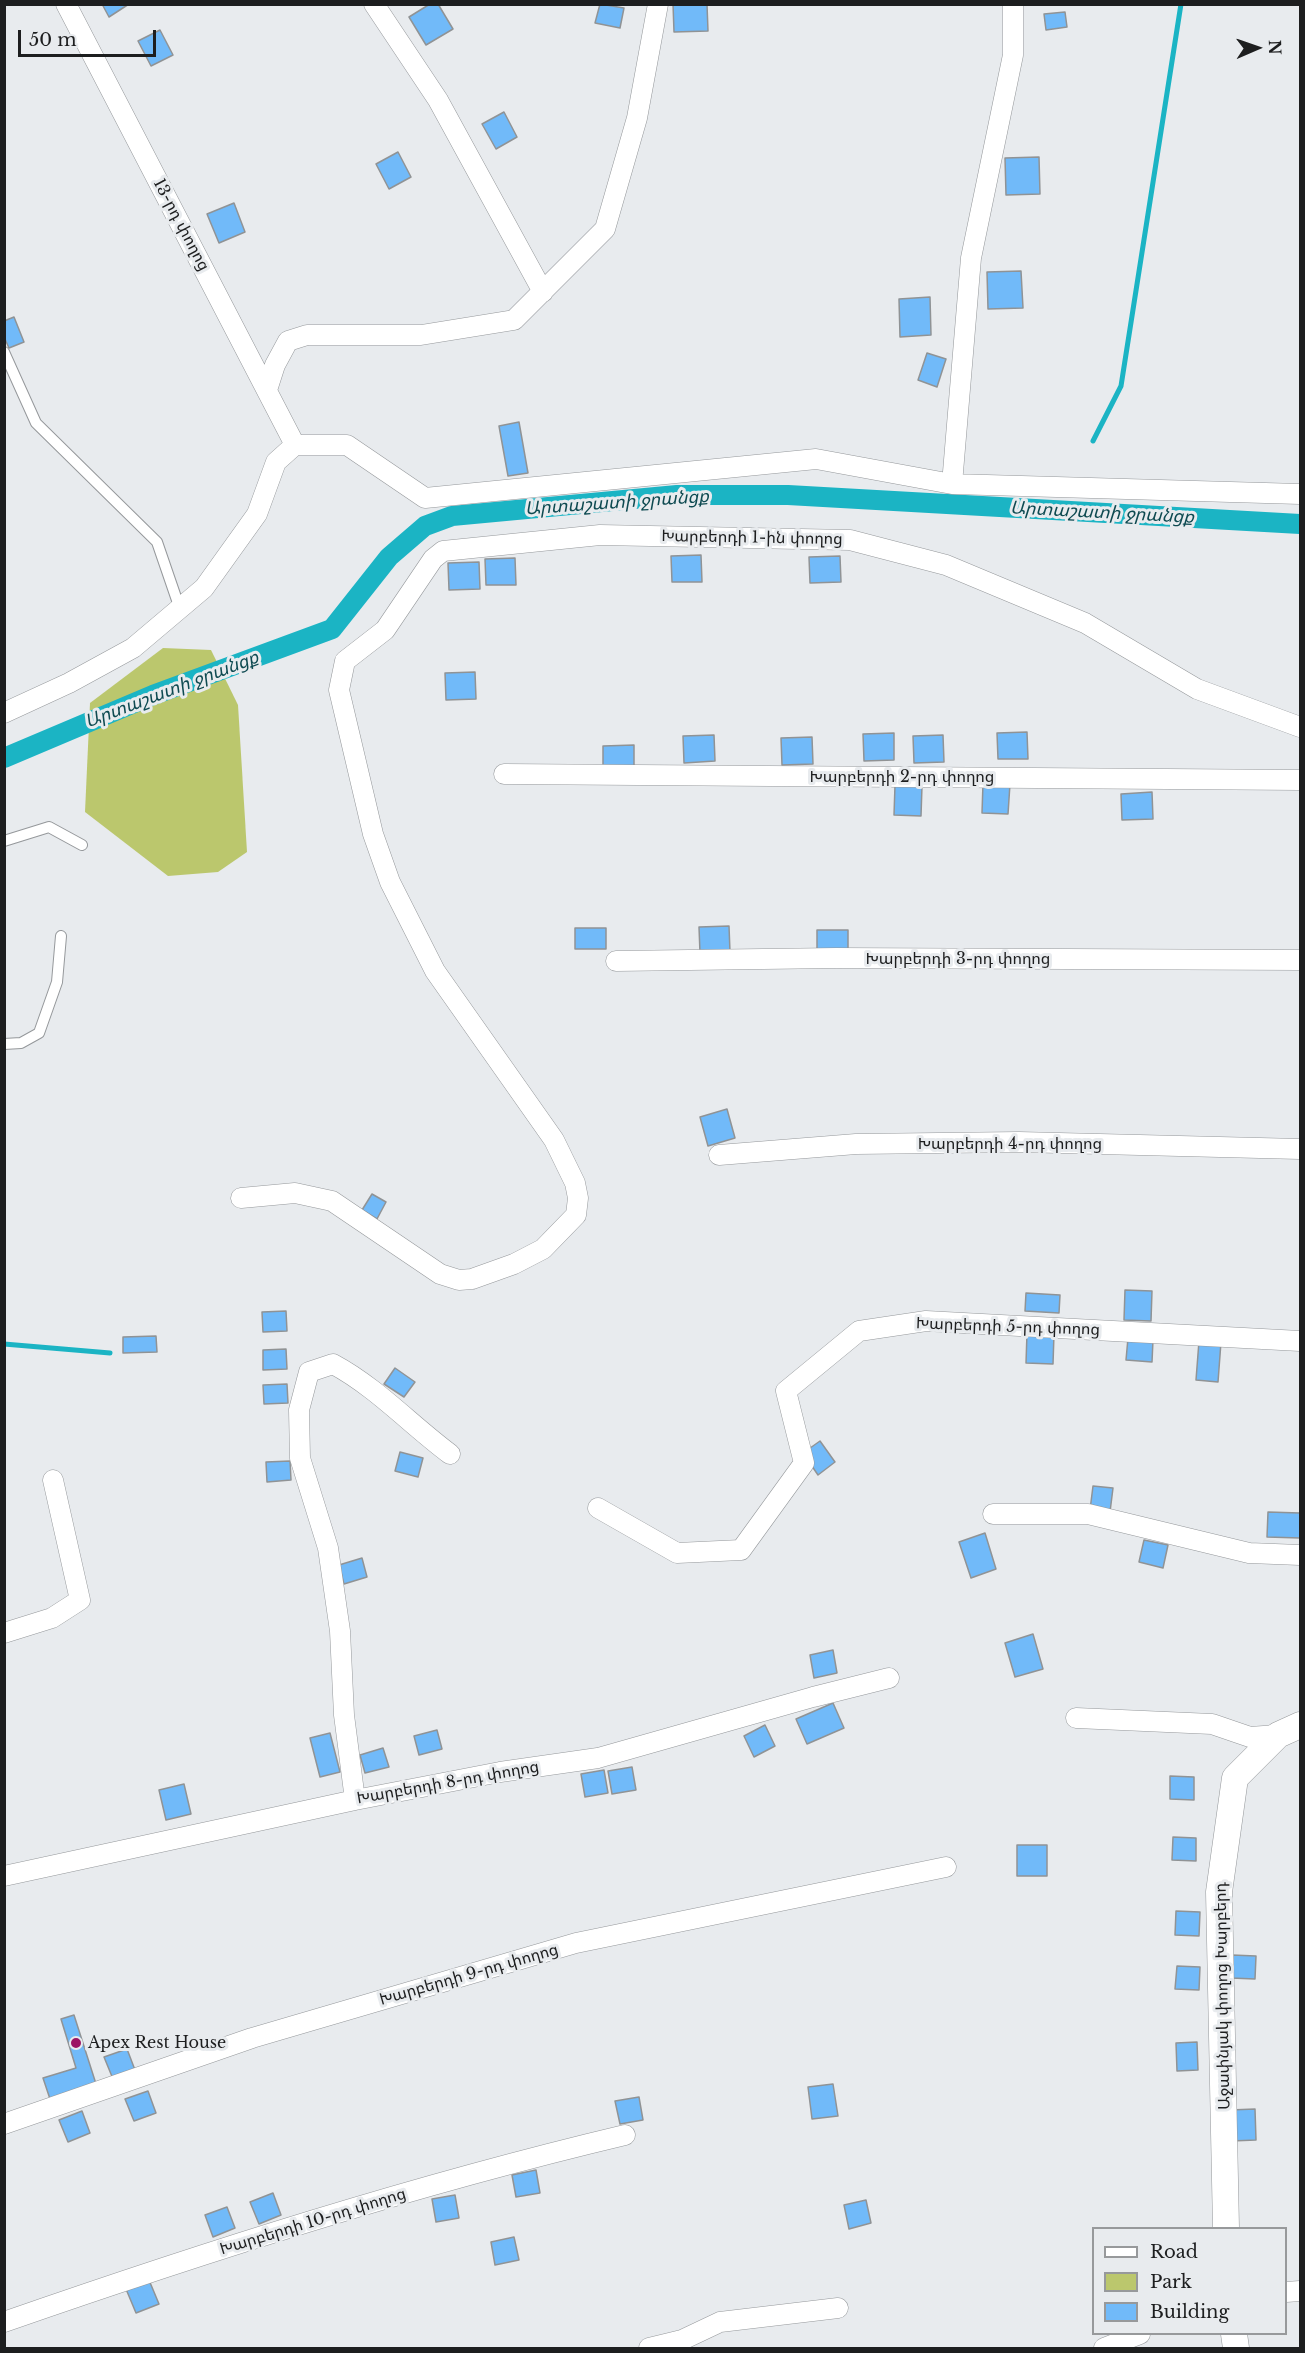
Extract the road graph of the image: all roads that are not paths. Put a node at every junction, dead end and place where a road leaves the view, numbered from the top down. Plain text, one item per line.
1 (66, 4) edge
2 (374, 4) edge
3 (658, 4) edge
4 (1013, 4) edge
5 (543, 292) junction
6 (4, 352) edge
7 (267, 390) junction
8 (295, 445) junction
9 (952, 484) junction
10 (1300, 494) edge
11 (180, 609) junction
12 (4, 713) edge
13 (1300, 728) edge
14 (504, 774) dead end
15 (1300, 780) edge
16 (4, 841) edge
17 (82, 845) dead end
18 (61, 936) dead end
19 (1300, 960) edge
20 (616, 961) dead end
21 (4, 1044) edge
22 (1300, 1149) edge
23 (719, 1155) dead end
24 (241, 1197) dead end
25 (1300, 1341) edge
26 (450, 1454) dead end
27 (53, 1480) dead end
28 (598, 1508) dead end
29 (993, 1514) dead end
30 (1300, 1555) edge
31 (4, 1633) edge
32 (889, 1678) dead end
33 (1076, 1718) dead end
34 (1289, 1730) edge
35 (355, 1800) junction
36 (946, 1867) dead end
37 (4, 1876) edge
38 (4, 2124) edge
39 (625, 2135) dead end
40 (1226, 2227) edge
41 (838, 2308) dead end
42 (4, 2322) edge
43 (1138, 2335) edge
44 (649, 2349) edge
45 (1104, 2349) edge

1 - 7 street, 13-րդ փողոց
2 - 5 street
3 - 5 street
4 - 9 street
5 - 7 street
6 - 11 lane
7 - 8 street, 13-րդ փողոց
8 - 9 street
8 - 11 street
9 - 10 street
11 - 12 street
13 - 24 street, Խարբերդի 1-ին փողոց
14 - 15 street, Խարբերդի 2-րդ փողոց
16 - 17 lane
18 - 21 lane
19 - 20 street, Խարբերդի 3-րդ փողոց
22 - 23 street, Խարբերդի 4-րդ փողոց
25 - 28 street, Խարբերդի 5-րդ փողոց
26 - 35 street
27 - 31 street
29 - 30 street
32 - 35 street, Խարբերդի 8-րդ փողոց
33 - 34 street
34 - 40 street, Աջափնյակ փողոց Խարբերդ
35 - 37 street, Խարբերդի 8-րդ փողոց
36 - 38 street, Խարբերդի 9-րդ փողոց
39 - 42 street, Խարբերդի 10-րդ փողոց
41 - 44 street
43 - 45 street

